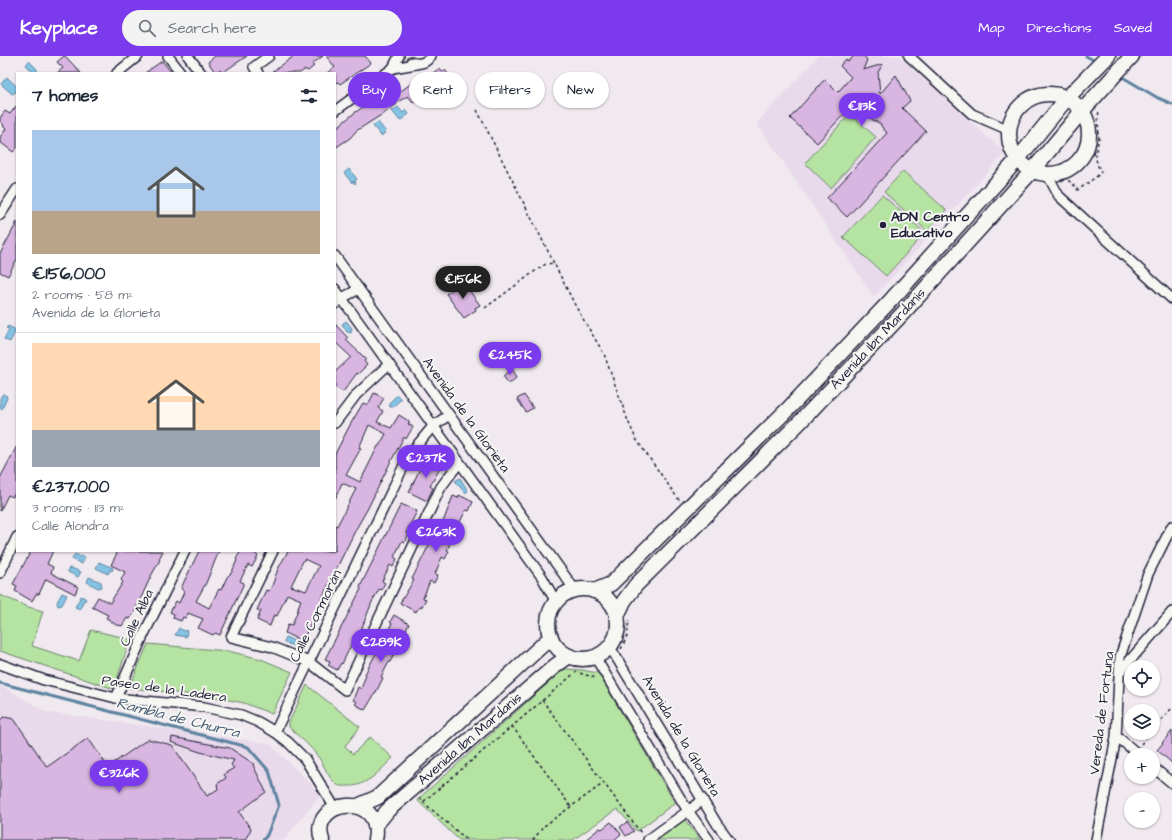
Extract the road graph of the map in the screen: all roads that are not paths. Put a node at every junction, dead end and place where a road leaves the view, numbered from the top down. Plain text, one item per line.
1 (138, 56) edge
2 (168, 56) edge
3 (188, 56) edge
4 (269, 56) edge
5 (399, 56) edge
6 (404, 56) edge
7 (431, 56) edge
8 (909, 56) edge
9 (1108, 56) edge
10 (1132, 56) edge
11 (416, 64) junction
12 (393, 68) junction
13 (118, 72) edge
14 (180, 72) edge
15 (200, 72) edge
16 (257, 72) edge
17 (1067, 98) junction
18 (336, 110) edge
19 (1082, 111) junction
20 (1009, 130) junction
21 (1017, 160) junction
22 (1032, 171) junction
23 (1047, 174) junction
24 (16, 191) edge
25 (0, 215) edge
26 (336, 257) edge
27 (359, 289) junction
28 (1172, 299) edge
29 (338, 301) edge
30 (389, 364) junction
31 (449, 415) junction
32 (336, 422) edge
33 (433, 426) junction
34 (460, 463) junction
35 (1172, 526) edge
36 (16, 538) edge
37 (185, 552) edge
38 (273, 552) edge
39 (0, 573) edge
40 (575, 590) junction
41 (594, 591) junction
42 (556, 602) junction
43 (1172, 612) edge
44 (617, 616) junction
45 (551, 637) junction
46 (610, 647) junction
47 (1138, 652) junction
48 (569, 656) junction
49 (595, 657) junction
50 (1120, 657) junction
51 (309, 662) junction
52 (0, 664) edge
53 (1119, 673) junction
54 (116, 698) junction
55 (275, 732) junction
56 (1116, 738) junction
57 (1130, 748) edge
58 (1160, 773) edge
59 (1172, 783) edge
60 (703, 800) junction
61 (358, 806) junction
62 (336, 808) junction
63 (688, 811) junction
64 (375, 833) edge
65 (645, 837) edge
66 (321, 839) edge
67 (709, 840) edge
68 (729, 840) edge
69 (1096, 840) edge

1 - 13 street
2 - 14 street
3 - 15 street
4 - 16 street
5 - 12 street
6 - 11 street
7 - 11 street
8 - 20 street
9 - 17 main road, Avenida Ibn Mardanis
10 - 19 main road, Avenida Ibn Mardanis
11 - 12 street
12 - 18 street
17 - 19 main road
17 - 20 main road
17 - 21 main road, Avenida Ibn Mardanis
19 - 22 main road, Avenida Ibn Mardanis
19 - 23 main road
20 - 21 main road
21 - 22 main road
21 - 41 main road, Avenida Ibn Mardanis
22 - 23 main road
22 - 44 main road, Avenida Ibn Mardanis
23 - 28 street
24 - 25 street
26 - 27 street, Avenida de la Glorieta
27 - 29 street
27 - 31 street, Avenida de la Glorieta
29 - 30 street
30 - 32 street
30 - 33 street
31 - 33 street, Calle Cormorán
31 - 40 street, Avenida de la Glorieta
33 - 34 street
33 - 51 street, Calle Cormorán
34 - 42 street
34 - 51 street
35 - 50 street, Vereda de Fortuna
36 - 39 street
37 - 54 street, Calle Alba
38 - 51 street
40 - 41 main road
40 - 42 main road
41 - 44 main road
42 - 45 main road
43 - 47 street
44 - 46 main road
45 - 48 main road
45 - 61 main road, Avenida Ibn Mardanis
46 - 49 main road
46 - 60 street, Avenida de la Glorieta
47 - 50 street
47 - 53 street
48 - 49 main road
48 - 64 main road, Avenida Ibn Mardanis
49 - 63 street
50 - 53 street, Vereda de Fortuna
51 - 55 street, Calle Cormorán
52 - 54 street, Paseo de la Ladera
53 - 56 street, Vereda de Fortuna
54 - 55 street, Paseo de la Ladera
55 - 62 street, Paseo de la Ladera
56 - 57 street
56 - 69 street, Vereda de Fortuna
58 - 59 street
60 - 63 street
60 - 68 street, Avenida de la Glorieta
61 - 62 main road, Avenida Ibn Mardanis
61 - 64 main road
62 - 66 main road
63 - 65 street
63 - 67 street

